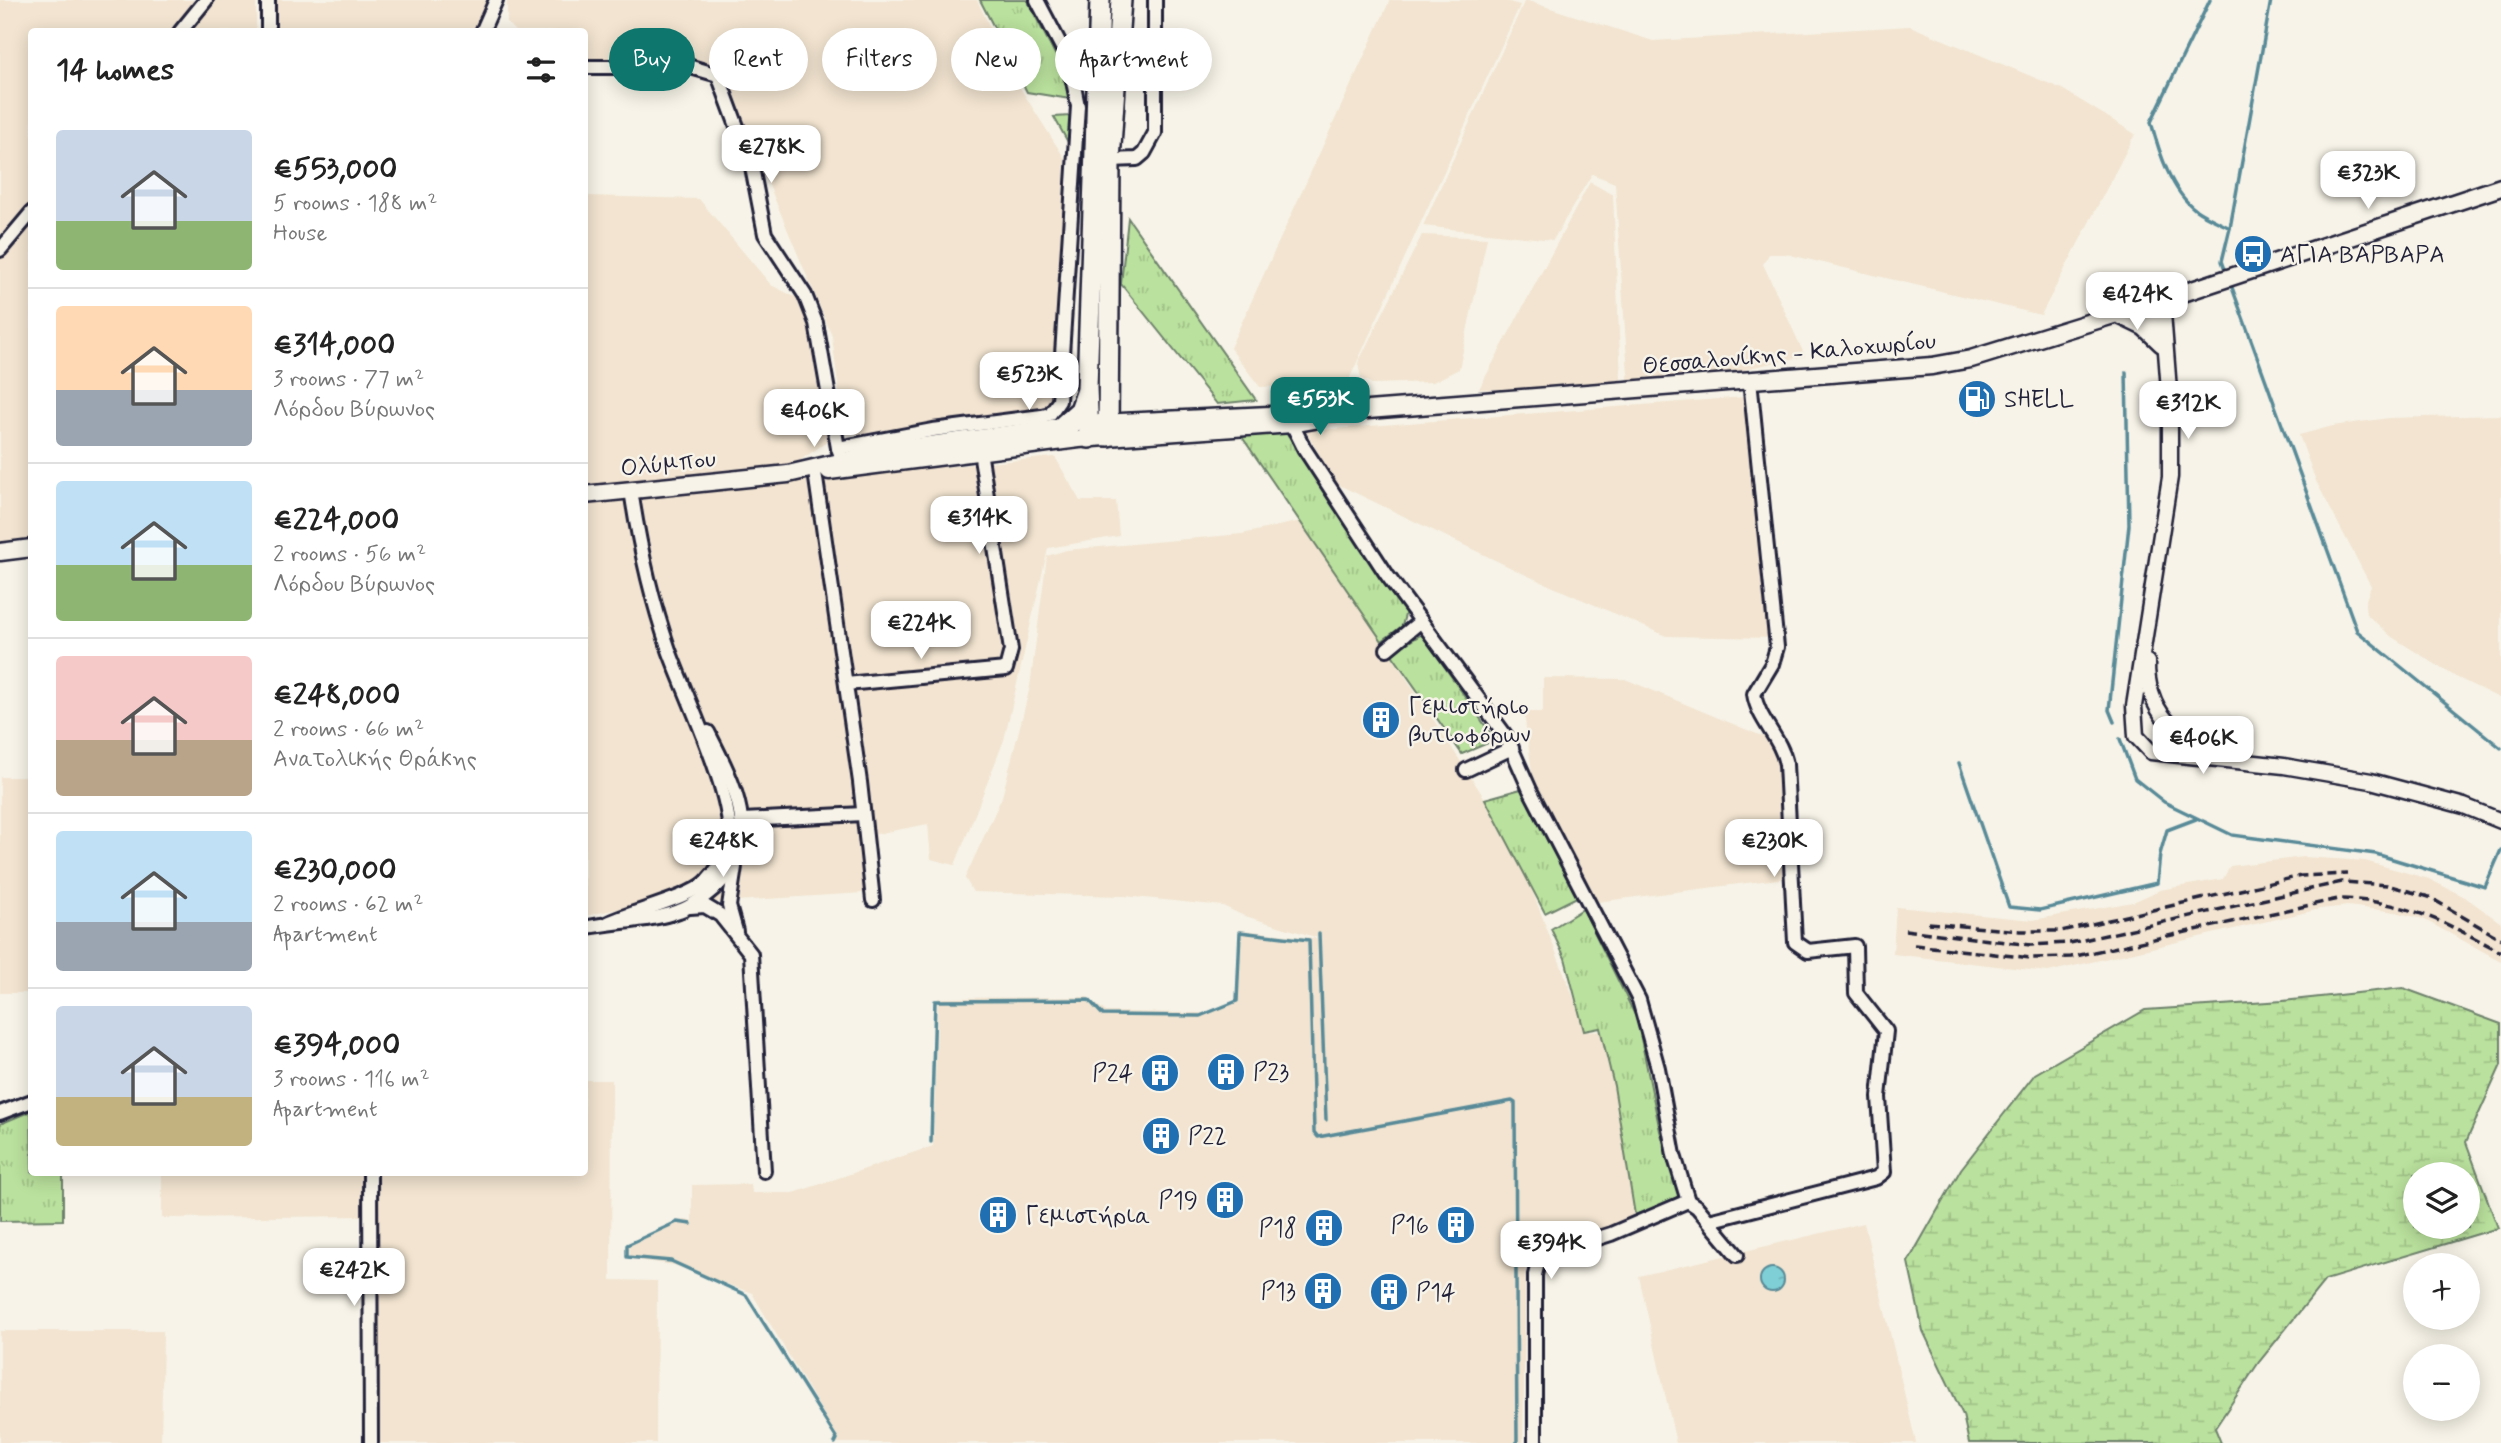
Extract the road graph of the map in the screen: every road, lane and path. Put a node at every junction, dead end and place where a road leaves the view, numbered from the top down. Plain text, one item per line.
1 (206, 0) edge
2 (268, 0) edge
3 (496, 0) edge
4 (1037, 0) edge
5 (1100, 0) edge
6 (1121, 0) edge
7 (1155, 0) edge
8 (183, 28) edge
9 (268, 28) edge
10 (484, 28) edge
11 (588, 67) edge
12 (1110, 160) junction
13 (2501, 187) edge
14 (28, 217) edge
15 (0, 250) edge
16 (2162, 300) junction
17 (2144, 305) junction
18 (2117, 314) junction
19 (2164, 350) junction
20 (1750, 380) junction
21 (1061, 388) junction
22 (1087, 388) junction
23 (1355, 411) junction
24 (1286, 424) junction
25 (1062, 426) junction
26 (1098, 430) junction
27 (980, 451) junction
28 (841, 459) junction
29 (798, 472) junction
30 (815, 472) junction
31 (631, 490) junction
32 (588, 495) edge
33 (28, 548) edge
34 (0, 552) edge
35 (1421, 621) junction
36 (2144, 636) junction
37 (1387, 649) dead end
38 (846, 684) junction
39 (686, 689) junction
40 (1512, 748) junction
41 (2250, 762) junction
42 (1466, 769) dead end
43 (863, 814) junction
44 (743, 820) junction
45 (2501, 821) edge
46 (737, 860) junction
47 (713, 873) junction
48 (697, 890) junction
49 (711, 892) junction
50 (873, 900) dead end
51 (725, 910) junction
52 (680, 911) junction
53 (608, 923) junction
54 (588, 927) edge
55 (28, 1102) edge
56 (0, 1112) edge
57 (764, 1171) dead end
58 (370, 1176) edge
59 (1688, 1201) junction
60 (1709, 1221) junction
61 (1737, 1255) dead end
62 (371, 1443) edge
63 (1535, 1443) edge

1 - 8 street
2 - 9 street
3 - 10 street
4 - 21 street
5 - 22 highway
6 - 12 highway
7 - 12 street
11 - 28 street
12 - 26 highway
13 - 16 main road, Θεσσαλονίκης - Καλοχωρίου
14 - 15 street
16 - 17 main road, Θεσσαλονίκης - Καλοχωρίου
16 - 19 street
17 - 18 main road, Θεσσαλονίκης - Καλοχωρίου
17 - 19 street
18 - 19 main road
18 - 20 main road, Θεσσαλονίκης - Καλοχωρίου
19 - 36 street
20 - 23 main road, Θεσσαλονίκης - Καλοχωρίου
20 - 60 street
21 - 22 street
21 - 28 street
22 - 25 highway
22 - 26 highway
23 - 24 main road, Θεσσαλονίκης - Καλοχωρίου
23 - 26 main road, Θεσσαλονίκης - Καλοχωρίου
24 - 26 main road, Θεσσαλονίκης - Καλοχωρίου
24 - 35 street
25 - 26 main road, Θεσσαλονίκης - Καλοχωρίου
25 - 28 main road, Θεσσαλονίκης - Καλοχωρίου
26 - 27 main road, Θεσσαλονίκης - Καλοχωρίου
27 - 28 main road, Θεσσαλονίκης - Καλοχωρίου
27 - 38 street
28 - 29 main road
28 - 30 main road, Θεσσαλονίκης - Καλοχωρίου
29 - 30 main road, Θεσσαλονίκης - Καλοχωρίου
29 - 31 main road, Ολύμπου
30 - 38 street
31 - 32 main road, Ολύμπου
31 - 39 street
33 - 34 main road
35 - 37 street
35 - 40 street
36 - 41 street
36 - 41 street
38 - 43 street
39 - 44 street
39 - 47 street
40 - 42 street
40 - 59 street
41 - 45 street
43 - 44 street
43 - 50 street
44 - 46 street
46 - 49 street
46 - 51 street
47 - 48 street
47 - 49 street
48 - 49 street
48 - 53 street
49 - 51 street
49 - 52 street
51 - 52 street
51 - 57 street
52 - 53 street
53 - 54 street
55 - 56 street
58 - 62 street
59 - 60 street
59 - 63 street
60 - 61 street

